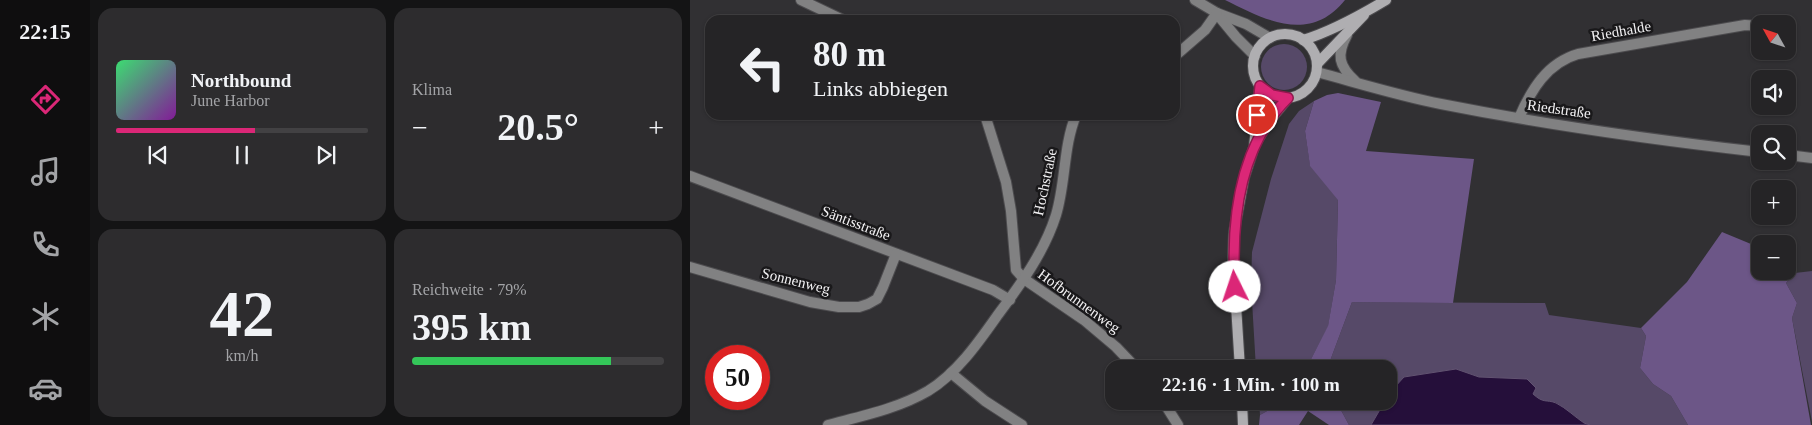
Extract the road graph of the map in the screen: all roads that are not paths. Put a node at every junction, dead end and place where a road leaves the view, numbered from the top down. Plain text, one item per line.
1 (801, 0) edge
2 (1195, 0) edge
3 (1386, 0) edge
4 (1367, 12) junction
5 (1216, 13) junction
6 (832, 15) edge
7 (1751, 25) edge
8 (1350, 31) junction
9 (1270, 38) junction
10 (1303, 40) junction
11 (1180, 52) edge
12 (1255, 56) junction
13 (1317, 68) junction
14 (1356, 82) junction
15 (1260, 86) junction
16 (1288, 98) junction
17 (1519, 118) junction
18 (987, 120) edge
19 (1075, 120) edge
20 (1254, 147) junction
21 (1751, 151) edge
22 (1796, 156) edge
23 (1812, 158) edge
24 (690, 176) edge
25 (896, 254) junction
26 (690, 267) edge
27 (1024, 279) junction
28 (1010, 300) junction
29 (1129, 360) edge
30 (1239, 360) edge
31 (951, 373) junction
32 (1169, 410) edge
33 (1242, 410) edge
34 (828, 425) edge
35 (1022, 425) edge
36 (1178, 425) edge
37 (1243, 425) edge

1 - 6 street
2 - 5 street
3 - 4 main road
4 - 8 main road
4 - 10 main road
5 - 9 street
5 - 11 street
5 - 12 street
7 - 17 street, Riedhalde
8 - 13 main road
8 - 14 street
9 - 10 main road
9 - 12 main road
10 - 13 main road
12 - 15 main road
13 - 14 street, Riedstraße
13 - 16 main road
14 - 17 street, Riedstraße
15 - 16 main road
15 - 20 main road
16 - 20 main road
17 - 21 street, Riedstraße
18 - 27 street, Hochstraße
19 - 27 street, Hochstraße
20 - 30 main road
22 - 23 street
24 - 25 street, Säntisstraße
25 - 26 street, Sonnenweg
25 - 28 street, Säntisstraße
27 - 28 street, Hochstraße
27 - 29 street, Hofbrunnenweg
28 - 31 street, Hochstraße
31 - 34 street, Hochstraße
31 - 35 street
32 - 36 street
33 - 37 main road

